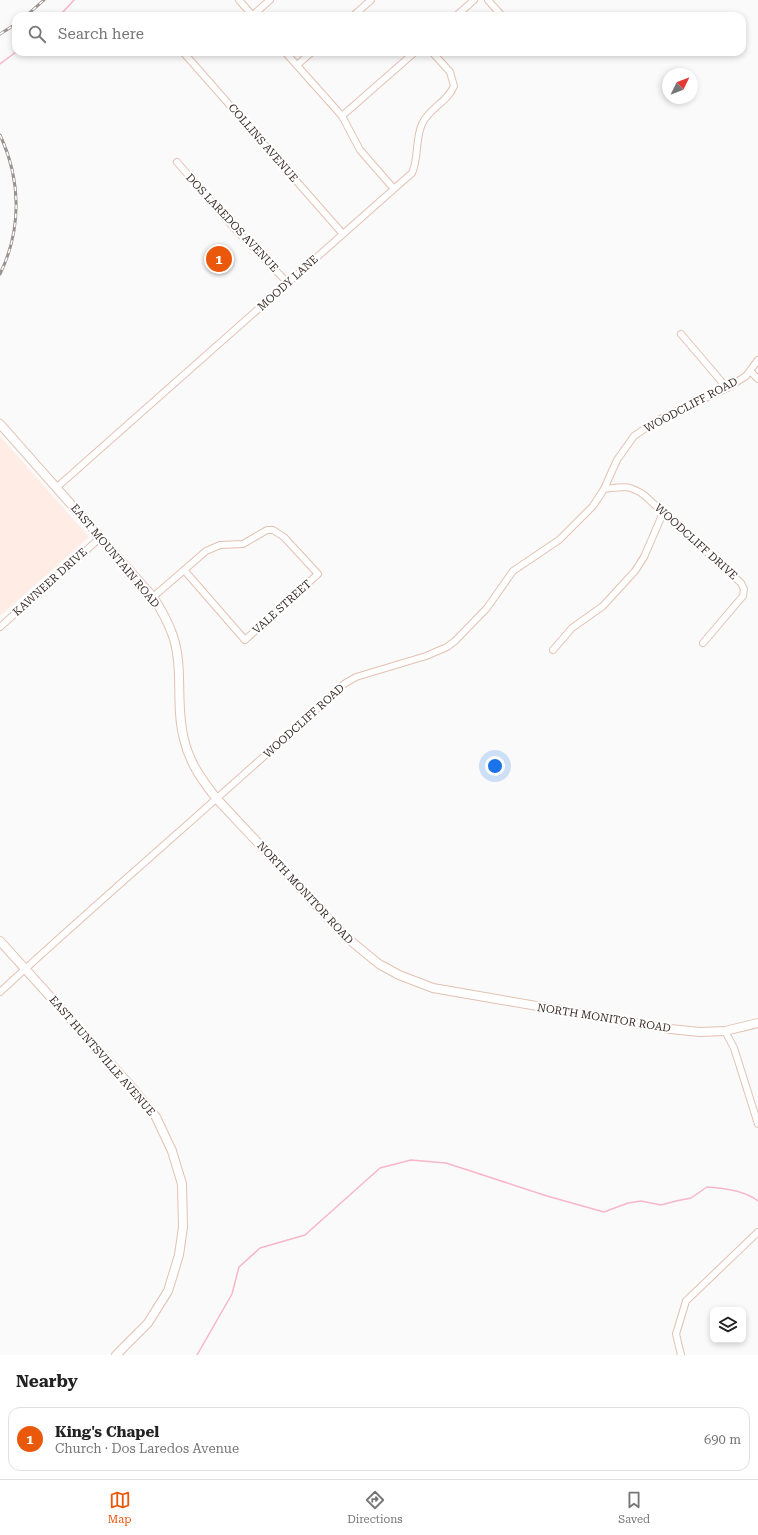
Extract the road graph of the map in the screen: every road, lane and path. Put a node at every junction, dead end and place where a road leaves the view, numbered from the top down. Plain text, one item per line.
1 (239, 0) edge
2 (270, 0) edge
3 (371, 0) edge
4 (474, 0) edge
5 (488, 0) edge
6 (250, 12) edge
7 (257, 12) edge
8 (358, 12) edge
9 (460, 12) edge
10 (498, 12) edge
11 (187, 56) edge
12 (289, 56) edge
13 (307, 56) edge
14 (410, 56) edge
15 (436, 56) edge
16 (297, 65) junction
17 (342, 116) junction
18 (177, 162) dead end
19 (394, 189) junction
20 (343, 234) junction
21 (288, 284) junction
22 (681, 334) dead end
23 (758, 360) edge
24 (750, 372) junction
25 (758, 378) edge
26 (727, 388) junction
27 (0, 424) edge
28 (56, 488) junction
29 (604, 489) junction
30 (663, 513) junction
31 (100, 538) junction
32 (184, 570) junction
33 (153, 597) junction
34 (0, 627) edge
35 (703, 643) dead end
36 (553, 650) dead end
37 (216, 798) junction
38 (0, 941) edge
39 (25, 969) junction
40 (0, 992) edge
41 (758, 1023) edge
42 (725, 1031) junction
43 (758, 1124) edge
44 (758, 1232) edge
45 (116, 1355) edge
46 (681, 1355) edge

1 - 6 street
2 - 7 street
3 - 8 street
4 - 9 street
5 - 10 street
11 - 20 street, COLLINS AVENUE
12 - 16 street
13 - 16 street
14 - 17 street
15 - 19 street, MOODY LANE
16 - 17 street
17 - 19 street
18 - 21 street, DOS LAREDOS AVENUE
19 - 20 street, MOODY LANE
20 - 21 street, MOODY LANE
21 - 28 street, MOODY LANE
22 - 26 street
23 - 24 street, WOODCLIFF ROAD
24 - 25 street
24 - 26 street, WOODCLIFF ROAD
26 - 29 street, WOODCLIFF ROAD
27 - 28 street, EAST MOUNTAIN ROAD
28 - 31 street, EAST MOUNTAIN ROAD
29 - 30 street, WOODCLIFF DRIVE
29 - 37 street, WOODCLIFF ROAD
30 - 35 street, WOODCLIFF DRIVE
30 - 36 street
31 - 33 street, EAST MOUNTAIN ROAD
31 - 34 street, KAWNEER DRIVE
32 - 32 street, VALE STREET
32 - 33 street
33 - 37 street, EAST MOUNTAIN ROAD
37 - 39 street
37 - 42 street, NORTH MONITOR ROAD
38 - 39 street, EAST HUNTSVILLE AVENUE
39 - 40 street
39 - 45 street, EAST HUNTSVILLE AVENUE
41 - 42 street, NORTH MONITOR ROAD
42 - 43 street
44 - 46 street

